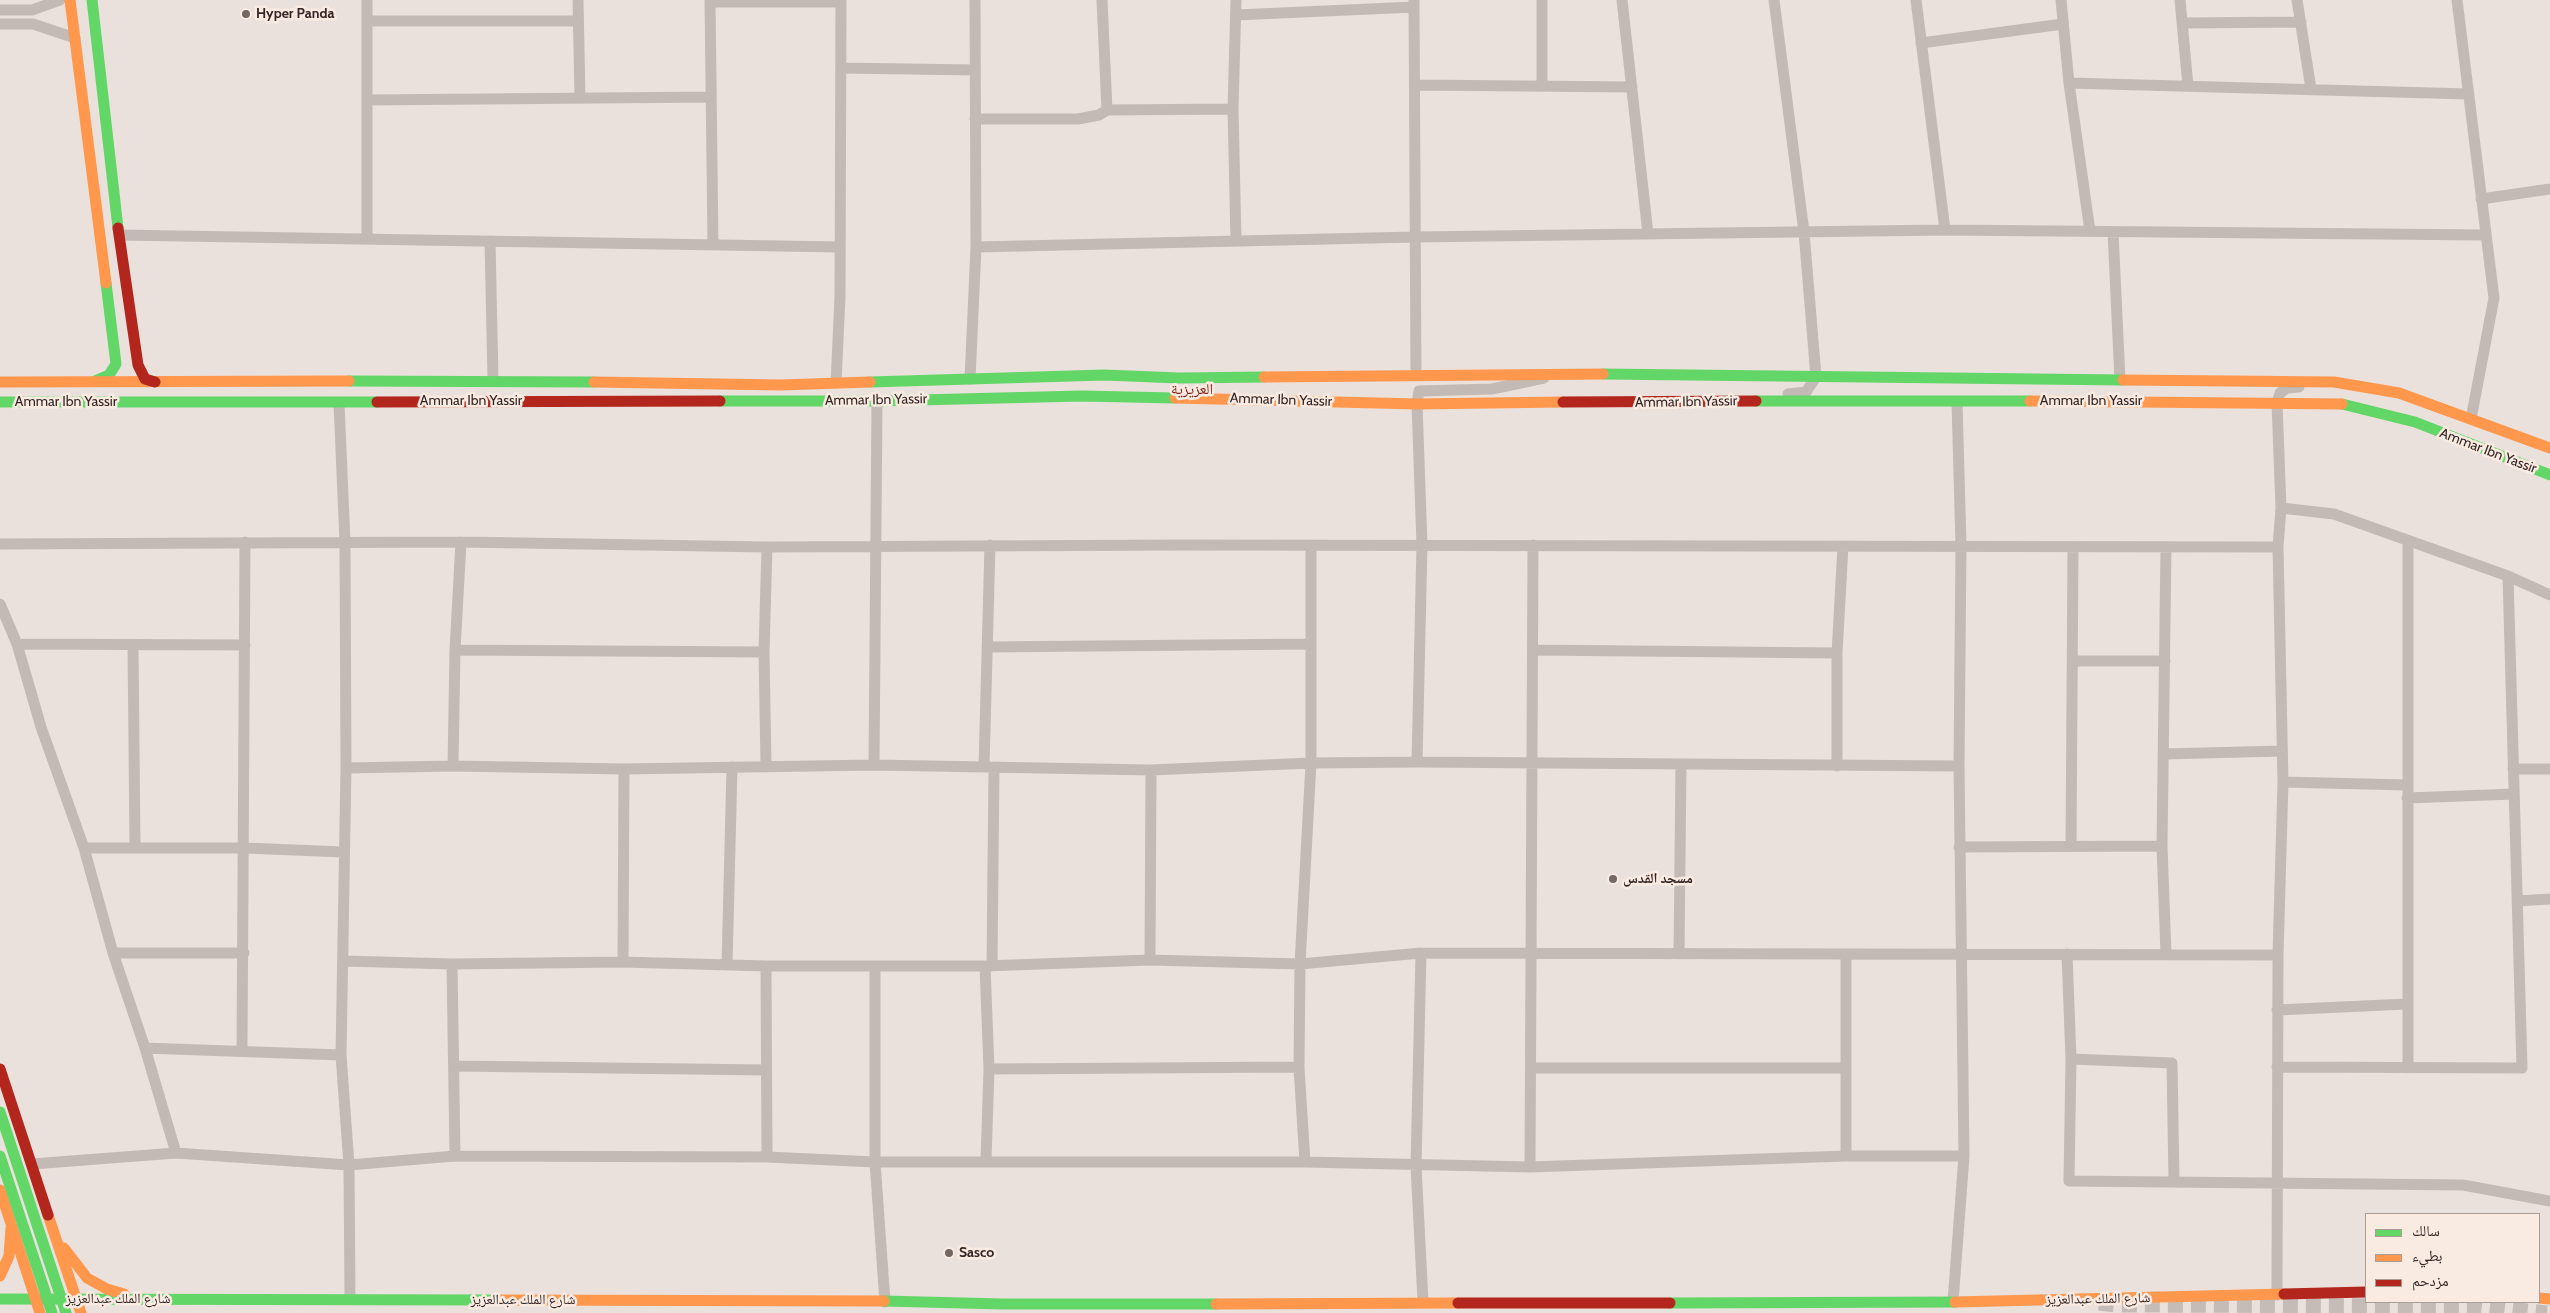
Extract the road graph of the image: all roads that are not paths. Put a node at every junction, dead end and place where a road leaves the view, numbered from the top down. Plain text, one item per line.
1 (60, 0) edge
2 (70, 0) edge
3 (92, 0) edge
4 (366, 0) edge
5 (578, 0) edge
6 (975, 0) edge
7 (1102, 0) edge
8 (1236, 0) edge
9 (1542, 0) edge
10 (1622, 0) edge
11 (1774, 0) edge
12 (1916, 0) edge
13 (2061, 0) edge
14 (2180, 0) edge
15 (2298, 0) edge
16 (2457, 0) edge
17 (710, 1) edge
18 (841, 1) edge
19 (1414, 3) edge
20 (0, 10) edge
21 (1236, 15) junction
22 (367, 21) junction
23 (578, 21) junction
24 (2301, 22) junction
25 (2182, 23) junction
26 (0, 24) edge
27 (2063, 24) junction
28 (74, 38) junction
29 (1921, 43) junction
30 (841, 68) junction
31 (975, 70) junction
32 (2069, 83) junction
33 (1415, 85) junction
34 (1542, 86) junction
35 (2188, 86) junction
36 (1632, 87) junction
37 (2311, 89) junction
38 (2468, 94) junction
39 (711, 97) junction
40 (580, 98) junction
41 (367, 100) junction
42 (1233, 109) junction
43 (1107, 110) junction
44 (975, 119) junction
45 (2550, 189) edge
46 (2481, 199) junction
47 (1946, 230) junction
48 (2090, 231) junction
49 (1804, 232) junction
50 (2113, 232) junction
51 (1648, 234) junction
52 (2486, 235) junction
53 (119, 236) junction
54 (1415, 237) junction
55 (367, 239) junction
56 (490, 241) junction
57 (1236, 241) junction
58 (713, 245) junction
59 (840, 247) junction
60 (976, 247) junction
61 (1569, 373) junction
62 (1416, 374) junction
63 (1816, 377) junction
64 (970, 379) junction
65 (493, 380) junction
66 (2120, 380) junction
67 (0, 382) edge
68 (35, 382) junction
69 (93, 382) junction
70 (156, 382) junction
71 (836, 383) junction
72 (2345, 384) junction
73 (0, 389) edge
74 (877, 401) junction
75 (0, 402) edge
76 (1720, 402) junction
77 (1957, 402) junction
78 (339, 403) junction
79 (1417, 404) junction
80 (2277, 404) junction
81 (2471, 419) junction
82 (2550, 448) edge
83 (2550, 475) edge
84 (2281, 508) junction
85 (2408, 540) junction
86 (245, 542) junction
87 (345, 542) junction
88 (461, 542) junction
89 (0, 544) edge
90 (990, 545) junction
91 (1311, 545) junction
92 (1422, 545) junction
93 (1533, 545) junction
94 (1842, 546) junction
95 (1961, 546) junction
96 (2073, 546) junction
97 (767, 547) junction
98 (875, 547) junction
99 (2166, 547) junction
100 (2278, 547) junction
101 (2508, 576) junction
102 (2550, 594) edge
103 (0, 604) edge
104 (17, 644) junction
105 (1311, 644) junction
106 (133, 645) junction
107 (245, 645) junction
108 (988, 647) junction
109 (455, 650) junction
110 (1533, 650) junction
111 (764, 652) junction
112 (1837, 653) junction
113 (2072, 661) junction
114 (2165, 661) junction
115 (2282, 751) junction
116 (2163, 754) junction
117 (1417, 762) junction
118 (1532, 762) junction
119 (1311, 763) junction
120 (1681, 764) junction
121 (766, 765) junction
122 (874, 765) junction
123 (452, 766) junction
124 (1837, 766) junction
125 (1958, 766) junction
126 (732, 767) junction
127 (989, 767) junction
128 (346, 768) junction
129 (624, 769) junction
130 (2513, 769) junction
131 (2550, 769) edge
132 (1151, 770) junction
133 (2283, 782) junction
134 (2406, 784) junction
135 (2514, 794) junction
136 (2407, 798) junction
137 (2072, 846) junction
138 (2162, 846) junction
139 (1959, 847) junction
140 (84, 848) junction
141 (135, 848) junction
142 (245, 848) junction
143 (343, 852) junction
144 (2550, 899) edge
145 (2517, 900) junction
146 (113, 953) junction
147 (244, 953) junction
148 (1421, 953) junction
149 (1532, 953) junction
150 (1679, 954) junction
151 (1846, 954) junction
152 (1960, 954) junction
153 (2067, 954) junction
154 (2166, 954) junction
155 (2278, 955) junction
156 (1150, 960) junction
157 (344, 961) junction
158 (623, 962) junction
159 (452, 964) junction
160 (1300, 964) junction
161 (727, 965) junction
162 (766, 966) junction
163 (989, 966) junction
164 (875, 967) junction
165 (2408, 1004) junction
166 (2277, 1010) junction
167 (145, 1048) junction
168 (242, 1050) junction
169 (341, 1055) junction
170 (2070, 1059) junction
171 (455, 1066) junction
172 (1299, 1067) junction
173 (2277, 1067) junction
174 (0, 1068) edge
175 (1532, 1068) junction
176 (1846, 1068) junction
177 (2408, 1068) junction
178 (989, 1069) junction
179 (766, 1070) junction
180 (0, 1112) edge
181 (176, 1153) junction
182 (0, 1156) edge
183 (455, 1156) junction
184 (1846, 1156) junction
185 (1964, 1156) junction
186 (767, 1158) junction
187 (986, 1160) junction
188 (875, 1162) junction
189 (1305, 1162) junction
190 (32, 1164) junction
191 (349, 1165) junction
192 (1416, 1166) junction
193 (1530, 1167) junction
194 (2174, 1181) junction
195 (2276, 1185) junction
196 (0, 1191) edge
197 (2550, 1201) edge
198 (11, 1224) junction
199 (53, 1229) junction
200 (0, 1276) edge
201 (2365, 1292) edge
202 (2277, 1295) junction
203 (0, 1299) edge
204 (36, 1299) junction
205 (76, 1299) junction
206 (145, 1299) junction
207 (350, 1299) junction
208 (1423, 1301) junction
209 (885, 1302) junction
210 (1953, 1302) junction
211 (40, 1313) edge
212 (52, 1313) edge
213 (66, 1313) edge
214 (81, 1313) edge

1 - 20 street
2 - 28 street
3 - 53 street
4 - 22 street
5 - 23 street
6 - 31 street
7 - 43 street
8 - 21 street
9 - 34 street
10 - 36 street
11 - 49 street
12 - 29 street
13 - 27 street
14 - 25 street
15 - 24 street
16 - 38 street
17 - 18 street
17 - 39 street
18 - 30 street
19 - 21 street
19 - 33 street
21 - 42 street
22 - 23 street
22 - 41 street
23 - 40 street
24 - 25 street
24 - 37 street
25 - 35 street
26 - 28 street
27 - 29 street
27 - 32 street
28 - 69 street
29 - 47 street
30 - 31 street
30 - 59 street
31 - 44 street
32 - 35 street
32 - 48 street
33 - 34 street
33 - 54 street
34 - 36 street
35 - 37 street
36 - 51 street
37 - 38 street
38 - 46 street
39 - 40 street
39 - 58 street
40 - 41 street
41 - 55 street
42 - 43 street
42 - 57 street
43 - 44 street
44 - 60 street
45 - 46 street
46 - 52 street
47 - 48 street
47 - 49 street
48 - 50 street
49 - 51 street
49 - 63 street
50 - 52 street
50 - 66 street
51 - 54 street
52 - 81 street
53 - 55 street
53 - 70 street
54 - 57 street
54 - 62 street
55 - 56 street
56 - 58 street
56 - 65 street
57 - 60 street
58 - 59 street
59 - 71 street
60 - 64 street
61 - 62 street, Ammar Ibn Yassir
61 - 63 street, Ammar Ibn Yassir
61 - 79 street
62 - 64 street, Ammar Ibn Yassir
63 - 66 street, Ammar Ibn Yassir
63 - 76 street
64 - 71 street, Ammar Ibn Yassir
65 - 70 street, Ammar Ibn Yassir
65 - 71 street, Ammar Ibn Yassir
66 - 72 street, Ammar Ibn Yassir
67 - 68 street, Ammar Ibn Yassir
68 - 69 street, Ammar Ibn Yassir
68 - 73 street
69 - 70 street, Ammar Ibn Yassir
72 - 80 street
72 - 81 street, Ammar Ibn Yassir
74 - 78 street, Ammar Ibn Yassir
74 - 79 street, Ammar Ibn Yassir
74 - 98 street
75 - 78 street, Ammar Ibn Yassir
76 - 77 street, Ammar Ibn Yassir
76 - 79 street, Ammar Ibn Yassir
77 - 80 street, Ammar Ibn Yassir
77 - 95 street
78 - 87 street
79 - 92 street
80 - 83 street, Ammar Ibn Yassir
80 - 84 street
81 - 82 street, Ammar Ibn Yassir
84 - 85 street
84 - 100 street
85 - 101 street
85 - 134 street
86 - 87 street
86 - 89 street
86 - 107 street
87 - 88 street
87 - 128 street
88 - 97 street
88 - 109 street
90 - 91 street
90 - 98 street
90 - 108 street
91 - 92 street
91 - 105 street
92 - 93 street
92 - 117 street
93 - 94 street
93 - 110 street
94 - 95 street
94 - 112 street
95 - 96 street
95 - 125 street
96 - 99 street
96 - 113 street
97 - 98 street
97 - 111 street
98 - 122 street
99 - 100 street
99 - 114 street
100 - 115 street
101 - 102 street
101 - 130 street
103 - 104 street
104 - 106 street
104 - 140 street
105 - 108 street
105 - 119 street
106 - 107 street
106 - 141 street
107 - 142 street
108 - 127 street
109 - 111 street
109 - 123 street
110 - 112 street
110 - 118 street
111 - 121 street
112 - 124 street
113 - 114 street
113 - 137 street
114 - 116 street
115 - 116 street
115 - 133 street
116 - 138 street
117 - 118 street
117 - 119 street
118 - 120 street
118 - 149 street
119 - 132 street
119 - 160 street
120 - 124 street
120 - 150 street
121 - 122 street
121 - 126 street
122 - 127 street
123 - 128 street
123 - 129 street
124 - 125 street
125 - 139 street
126 - 129 street
126 - 161 street
127 - 132 street
127 - 163 street
128 - 143 street
129 - 158 street
130 - 131 street
130 - 135 street
132 - 156 street
133 - 134 street
133 - 155 street
134 - 136 street
135 - 136 street
135 - 145 street
136 - 165 street
137 - 138 street
137 - 139 street
138 - 154 street
139 - 152 street
140 - 141 street
140 - 146 street
141 - 142 street
142 - 143 street
142 - 147 street
143 - 157 street
144 - 145 street
145 - 177 street
146 - 147 street
146 - 167 street
147 - 168 street
148 - 149 street
148 - 160 street
148 - 192 street
149 - 150 street
149 - 175 street
150 - 151 street
151 - 152 street
151 - 176 street
152 - 153 street
152 - 185 street
153 - 154 street
153 - 170 street
154 - 155 street
155 - 166 street
156 - 160 street
156 - 163 street
157 - 159 street
157 - 169 street
158 - 159 street
158 - 161 street
159 - 171 street
160 - 172 street
161 - 162 street
162 - 164 street
162 - 179 street
163 - 164 street
163 - 178 street
164 - 188 street
165 - 166 street
165 - 177 street
166 - 173 street
167 - 168 street
167 - 181 street
168 - 169 street
169 - 191 street
170 - 194 street
170 - 194 street
171 - 179 street
171 - 183 street
172 - 178 street
172 - 189 street
173 - 177 street
173 - 195 street
174 - 190 street
175 - 176 street
175 - 193 street
176 - 184 street
178 - 187 street
179 - 186 street
180 - 213 street, bridge
181 - 190 street
181 - 191 street
182 - 212 street, bridge
183 - 186 street
183 - 191 street
184 - 185 street
184 - 193 street
185 - 210 street
186 - 188 street
187 - 188 street
187 - 189 street
188 - 209 street
189 - 192 street
190 - 199 street
191 - 207 street
192 - 193 street
192 - 208 street
194 - 195 street
195 - 197 street
195 - 202 street
196 - 198 street
198 - 200 street
198 - 204 street
199 - 205 street
199 - 206 street
201 - 202 street, شارع الملك عبدالعزيز
202 - 210 street, شارع الملك عبدالعزيز
203 - 204 street, شارع الملك عبدالعزيز
204 - 205 street, شارع الملك عبدالعزيز
204 - 211 street
205 - 206 street, شارع الملك عبدالعزيز
205 - 214 street
206 - 207 street, شارع الملك عبدالعزيز
207 - 209 street, شارع الملك عبدالعزيز
208 - 209 street, شارع الملك عبدالعزيز
208 - 210 street, شارع الملك عبدالعزيز

